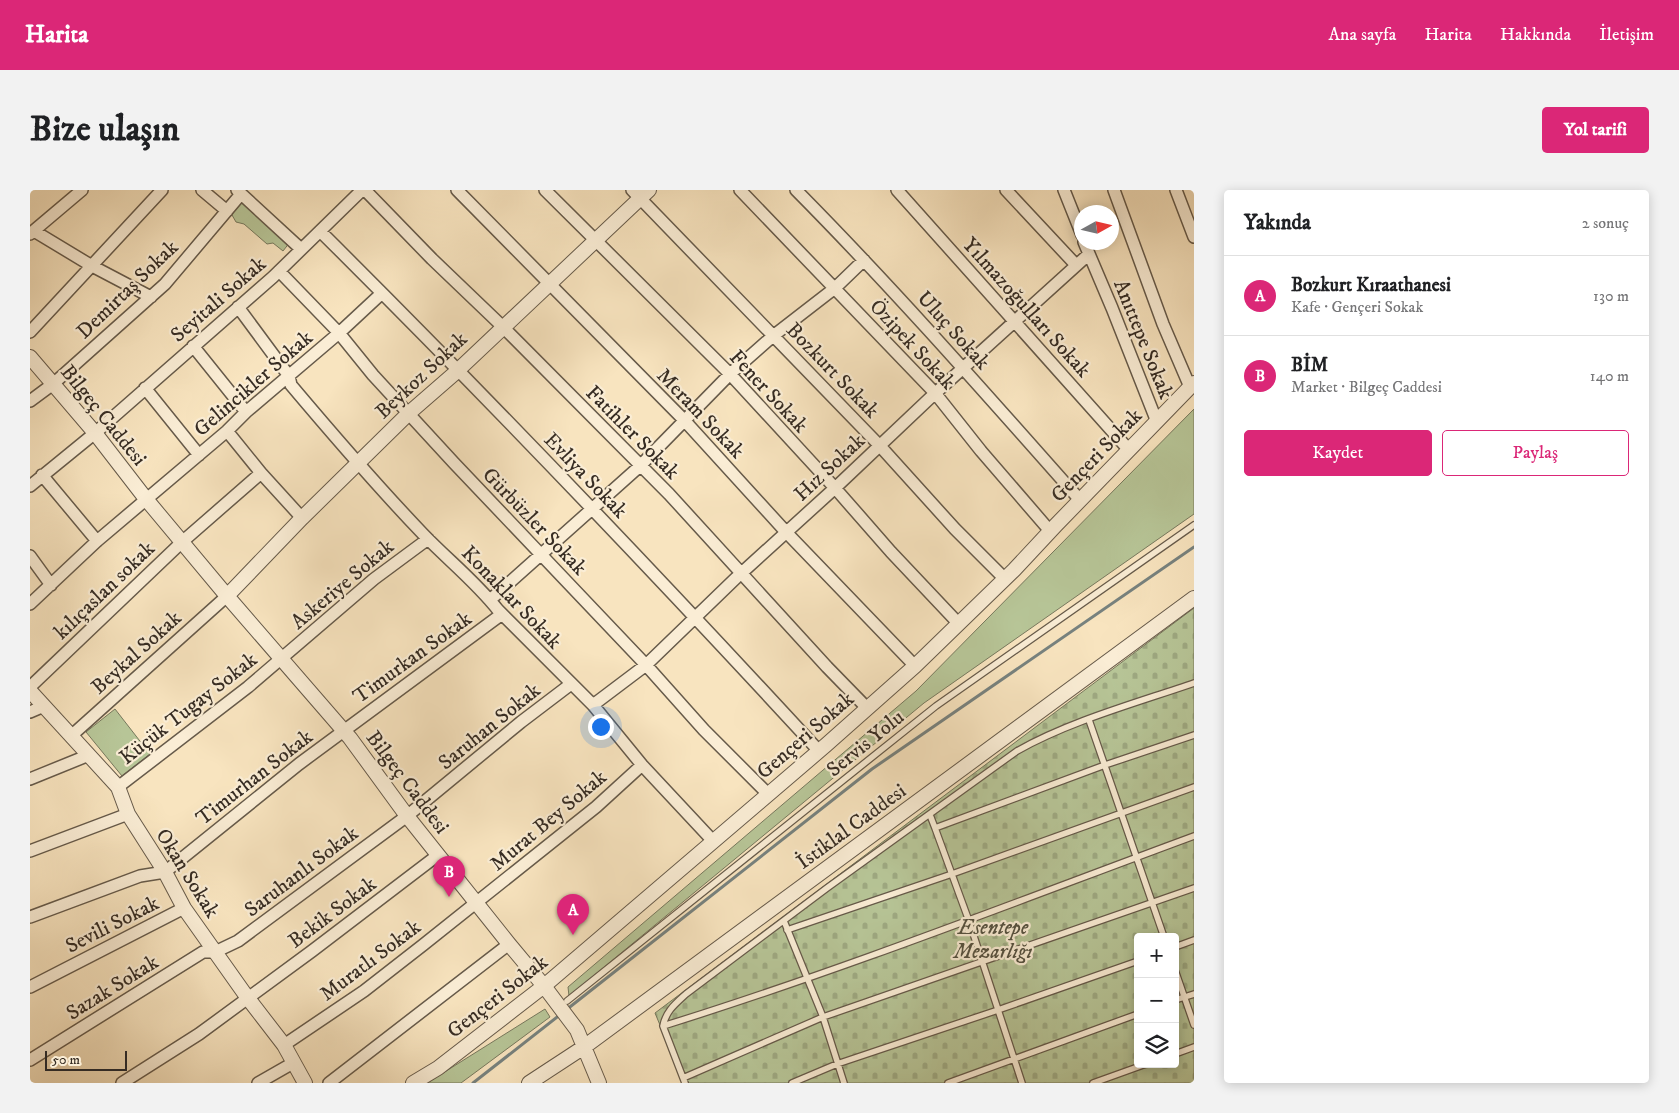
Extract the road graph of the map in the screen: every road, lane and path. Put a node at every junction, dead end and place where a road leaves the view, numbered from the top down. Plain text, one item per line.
1 (82, 190) edge
2 (162, 190) edge
3 (363, 190) edge
4 (456, 190) edge
5 (545, 190) edge
6 (740, 190) edge
7 (796, 190) edge
8 (897, 190) edge
9 (1006, 190) edge
10 (1064, 190) edge
11 (1114, 190) edge
12 (1176, 190) edge
13 (211, 192) edge
14 (238, 192) edge
15 (640, 193) edge
16 (227, 212) junction
17 (1074, 215) edge
18 (320, 232) junction
19 (32, 233) edge
20 (1194, 237) edge
21 (596, 240) junction
22 (301, 249) junction
23 (1087, 250) edge
24 (1089, 254) junction
25 (864, 260) junction
26 (1076, 265) junction
27 (92, 266) junction
28 (279, 271) junction
29 (550, 283) junction
30 (835, 288) junction
31 (382, 293) junction
32 (151, 297) junction
33 (238, 307) junction
34 (1015, 321) junction
35 (503, 327) junction
36 (30, 332) edge
37 (339, 333) junction
38 (773, 336) junction
39 (193, 346) junction
40 (30, 357) edge
41 (964, 367) junction
42 (458, 370) junction
43 (730, 374) junction
44 (289, 376) junction
45 (53, 384) junction
46 (1192, 385) edge
47 (145, 388) junction
48 (935, 393) junction
49 (30, 401) edge
50 (246, 412) junction
51 (409, 413) junction
52 (684, 420) junction
53 (1156, 422) junction
54 (227, 431) junction
55 (95, 433) junction
56 (880, 446) junction
57 (1129, 450) junction
58 (199, 455) junction
59 (357, 464) junction
60 (640, 466) junction
61 (261, 473) junction
62 (42, 476) junction
63 (30, 486) edge
64 (835, 488) junction
65 (146, 499) junction
66 (1080, 500) junction
67 (593, 509) junction
68 (302, 518) junction
69 (1194, 524) edge
70 (1050, 531) junction
71 (786, 532) junction
72 (428, 539) junction
73 (97, 541) junction
74 (182, 542) junction
75 (541, 555) junction
76 (30, 556) edge
77 (741, 573) junction
78 (1005, 579) junction
79 (51, 585) junction
80 (227, 596) junction
81 (1194, 598) edge
82 (490, 600) junction
83 (30, 604) edge
84 (502, 614) junction
85 (696, 617) junction
86 (959, 624) junction
87 (282, 660) junction
88 (646, 665) junction
89 (915, 666) junction
90 (1194, 683) edge
91 (571, 684) junction
92 (30, 687) edge
93 (30, 691) edge
94 (593, 705) junction
95 (44, 706) junction
96 (867, 708) junction
97 (30, 712) edge
98 (1090, 720) junction
99 (344, 730) junction
100 (1194, 735) edge
101 (71, 736) junction
102 (819, 751) junction
103 (89, 755) junction
104 (642, 765) junction
105 (1105, 765) junction
106 (30, 779) edge
107 (118, 787) junction
108 (1194, 787) edge
109 (768, 794) junction
110 (1122, 813) junction
111 (128, 814) junction
112 (930, 815) junction
113 (407, 816) junction
114 (935, 828) junction
115 (1194, 836) edge
116 (713, 841) junction
117 (30, 851) edge
118 (438, 855) junction
119 (1138, 857) junction
120 (165, 872) junction
121 (952, 874) junction
122 (1194, 888) edge
123 (477, 903) junction
124 (1153, 903) junction
125 (184, 908) junction
126 (30, 916) edge
127 (784, 921) junction
128 (969, 921) junction
129 (788, 930) junction
130 (1163, 933) edge
131 (1194, 940) edge
132 (509, 944) junction
133 (1179, 946) edge
134 (215, 952) junction
135 (1134, 962) edge
136 (982, 963) junction
137 (1178, 978) edge
138 (807, 979) junction
139 (544, 986) junction
140 (30, 987) edge
141 (1194, 994) edge
142 (247, 997) junction
143 (1184, 997) junction
144 (1179, 999) edge
145 (562, 1002) junction
146 (998, 1010) junction
147 (1134, 1015) edge
148 (824, 1017) junction
149 (1194, 1025) edge
150 (663, 1026) junction
151 (284, 1045) junction
152 (584, 1047) junction
153 (1194, 1047) edge
154 (1179, 1053) edge
155 (1014, 1058) junction
156 (30, 1060) edge
157 (293, 1063) junction
158 (837, 1064) junction
159 (1135, 1068) edge
160 (684, 1080) edge
161 (122, 1083) edge
162 (258, 1083) edge
163 (305, 1083) edge
164 (329, 1083) edge
165 (413, 1083) edge
166 (529, 1083) edge
167 (599, 1083) edge
168 (792, 1083) edge
169 (844, 1083) edge
170 (948, 1083) edge
171 (1022, 1083) edge
172 (1093, 1083) edge

1 - 19 street
2 - 27 street
3 - 18 street, Seyitali Sokak
3 - 35 street, Fatihler Sokak
4 - 29 street, Meram Sokak
5 - 21 street, Fener Sokak
6 - 30 street, Özipek Sokak
7 - 25 street, Uluç Sokak
8 - 34 street, Yılmazoğulları Sokak
9 - 26 street
10 - 17 street
11 - 46 street
12 - 20 street
13 - 16 street
14 - 16 street, Demirtaş Sokak
14 - 22 street
15 - 21 street, Beykoz Sokak
15 - 38 street, Bozkurt Sokak
16 - 32 street, Demirtaş Sokak
18 - 22 street, Seyitali Sokak
18 - 31 street, Evliya Sokak
19 - 27 street
21 - 29 street, Beykoz Sokak
21 - 43 street, Fener Sokak
22 - 28 street, Seyitali Sokak
23 - 24 street, Anıttepe Sokak
24 - 26 street, Hız Sokak
24 - 53 street, Anıttepe Sokak
25 - 30 street
25 - 41 street, Uluç Sokak
26 - 34 street, Hız Sokak
27 - 32 street
27 - 36 street
28 - 33 street, Seyitali Sokak
28 - 37 street, Gürbüzler Sokak
29 - 35 street, Beykoz Sokak
29 - 52 street, Meram Sokak
30 - 38 street
30 - 48 street, Özipek Sokak
31 - 37 street, Gelincikler Sokak
31 - 42 street, Evliya Sokak
32 - 45 street, Demirtaş Sokak
33 - 39 street, Seyitali Sokak
33 - 44 street, Konaklar Sokak
34 - 41 street, Hız Sokak
34 - 57 street, Yılmazoğulları Sokak
35 - 42 street, Beykoz Sokak
35 - 60 street, Fatihler Sokak
37 - 44 street, Gelincikler Sokak
37 - 51 street, Gürbüzler Sokak
38 - 43 street
38 - 56 street, Bozkurt Sokak
39 - 47 street, Seyitali Sokak
39 - 50 street
40 - 45 street, Bilgeç Caddesi
41 - 48 street, Hız Sokak
41 - 66 street, Uluç Sokak
42 - 51 street, Beykoz Sokak
42 - 67 street, Evliya Sokak
43 - 52 street
43 - 64 street, Fener Sokak
44 - 50 street, Gelincikler Sokak
44 - 59 street, Konaklar Sokak
45 - 49 street, Demirtaş Sokak
45 - 55 street, Bilgeç Caddesi
46 - 53 street, Gençeri Sokak
47 - 55 street, Seyitali Sokak
47 - 58 street
48 - 56 street, Hız Sokak
48 - 70 street, Özipek Sokak
50 - 54 street, Gelincikler Sokak
51 - 59 street, Beykoz Sokak
51 - 75 street, Gürbüzler Sokak
52 - 60 street
52 - 71 street, Meram Sokak
53 - 57 street, Gençeri Sokak
54 - 58 street, Gelincikler Sokak
54 - 61 street
55 - 62 street, Seyitali Sokak
55 - 65 street, Bilgeç Caddesi
56 - 64 street, Hız Sokak
56 - 78 street, Bozkurt Sokak
57 - 66 street, Gençeri Sokak
58 - 65 street, Gelincikler Sokak
59 - 68 street, Beykoz Sokak
59 - 72 street, Konaklar Sokak
60 - 67 street
60 - 77 street, Fatihler Sokak
61 - 68 street
61 - 74 street, kılıçaslan sokak
62 - 63 street, Seyitali Sokak
62 - 73 street
64 - 71 street, Hız Sokak
64 - 86 street, Fener Sokak
65 - 73 street, Gelincikler Sokak
65 - 74 street, Bilgeç Caddesi
66 - 70 street, Gençeri Sokak
67 - 75 street
67 - 85 street, Evliya Sokak
68 - 80 street, Beykoz Sokak
69 - 145 lane, Servis Yolu
70 - 78 street, Gençeri Sokak
71 - 77 street, Hız Sokak
71 - 89 street, Meram Sokak
72 - 82 street, Konaklar Sokak
72 - 87 street, Askeriye Sokak
73 - 79 street, Gelincikler Sokak
74 - 80 street, Bilgeç Caddesi
74 - 92 street, kılıçaslan sokak
75 - 82 street
75 - 88 street, Gürbüzler Sokak
76 - 79 street
77 - 85 street, Hız Sokak
77 - 96 street, Fatihler Sokak
78 - 86 street, Gençeri Sokak
79 - 83 street, Gelincikler Sokak
80 - 87 street, Bilgeç Caddesi
80 - 101 street, Beykal Sokak
81 - 152 street, İstiklal Caddesi
82 - 84 street, Konaklar Sokak
84 - 91 street, Konaklar Sokak
84 - 99 street, Timurkan Sokak
85 - 88 street, Hız Sokak
85 - 102 street, Evliya Sokak
86 - 89 street, Gençeri Sokak
87 - 99 street, Bilgeç Caddesi
87 - 107 street, Küçük Tugay Sokak
88 - 94 street, Hız Sokak
88 - 109 street, Gürbüzler Sokak
89 - 96 street, Gençeri Sokak
90 - 98 lane
91 - 94 street, Konaklar Sokak
91 - 113 street, Saruhan Sokak
93 - 95 street, Okan Sokak
94 - 104 street, Konaklar Sokak
95 - 97 street
95 - 101 street, Okan Sokak
96 - 102 street, Gençeri Sokak
98 - 105 lane
98 - 112 lane
99 - 113 street, Bilgeç Caddesi
99 - 120 street, Timurhan Sokak
100 - 105 lane
101 - 103 street, Okan Sokak
102 - 109 street, Gençeri Sokak
103 - 106 street
103 - 107 street, Okan Sokak
104 - 116 street, Konaklar Sokak
104 - 123 street, Murat Bey Sokak
105 - 110 lane
105 - 114 lane
107 - 111 street, Okan Sokak
108 - 110 lane
109 - 116 street, Gençeri Sokak
110 - 119 lane
110 - 121 lane
111 - 117 street
111 - 120 street, Okan Sokak
112 - 114 lane
112 - 127 lane
113 - 118 street, Bilgeç Caddesi
113 - 134 street, Saruhanlı Sokak
114 - 121 lane
115 - 119 lane
116 - 139 street, Gençeri Sokak
118 - 123 street, Bilgeç Caddesi
118 - 142 street, Bekik Sokak
119 - 124 lane
119 - 128 lane
120 - 125 street, Okan Sokak
120 - 126 street
121 - 128 lane
121 - 129 lane
122 - 124 lane
123 - 132 street, Bilgeç Caddesi
123 - 151 street, Muratlı Sokak
124 - 130 lane
124 - 136 lane
125 - 134 street, Okan Sokak
125 - 140 street, Sevili Sokak
127 - 129 lane
127 - 150 lane
128 - 136 lane
128 - 138 lane
129 - 138 lane
131 - 133 lane
132 - 139 street, Bilgeç Caddesi
132 - 164 street, Gençeri Sokak
134 - 142 street, Okan Sokak
134 - 156 street, Sazak Sokak
135 - 146 lane
136 - 146 lane
136 - 148 lane
137 - 143 lane
138 - 148 lane
138 - 150 lane
139 - 145 street, Bilgeç Caddesi
139 - 165 street, Gençeri Sokak
141 - 143 lane
142 - 151 street, Okan Sokak
142 - 161 street, Bekik Sokak
143 - 144 lane
143 - 149 lane
145 - 152 street, Bilgeç Caddesi
146 - 155 lane
146 - 158 lane
147 - 155 lane
148 - 158 lane
148 - 160 lane
150 - 160 lane
151 - 157 street, Okan Sokak
152 - 166 street, İstiklal Caddesi
152 - 167 street, Bilgeç Caddesi
153 - 154 lane
155 - 170 lane
155 - 171 lane
157 - 162 street
157 - 163 street, Okan Sokak
158 - 168 lane
158 - 169 lane
159 - 172 lane

